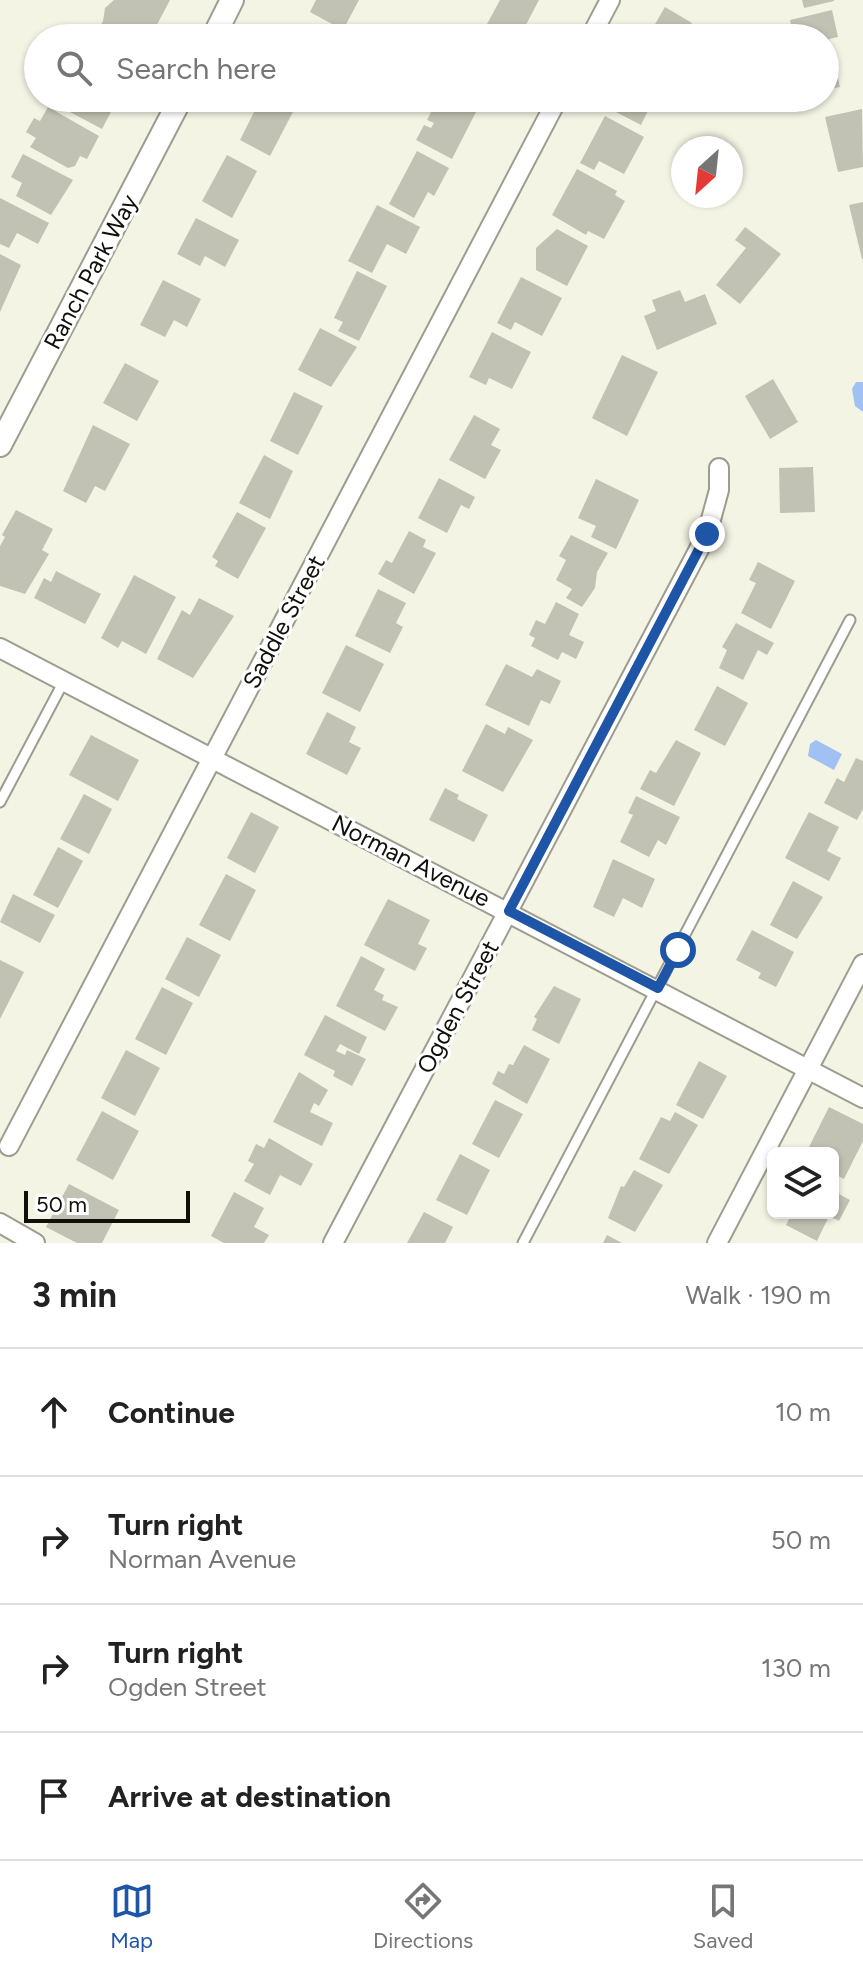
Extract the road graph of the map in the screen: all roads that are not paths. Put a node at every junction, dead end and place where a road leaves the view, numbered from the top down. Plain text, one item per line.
1 (232, 0) edge
2 (610, 0) edge
3 (220, 24) edge
4 (597, 24) edge
5 (174, 112) edge
6 (551, 112) edge
7 (0, 445) edge
8 (719, 468) dead end
9 (850, 620) dead end
10 (0, 648) edge
11 (64, 681) junction
12 (212, 758) junction
13 (0, 802) edge
14 (509, 911) junction
15 (863, 964) edge
16 (658, 988) junction
17 (809, 1069) junction
18 (863, 1098) edge
19 (6, 1151) dead end
20 (0, 1223) edge
21 (35, 1243) edge
22 (333, 1243) edge
23 (523, 1243) edge
24 (717, 1243) edge

1 - 3 street
2 - 4 street
5 - 7 street, Ranch Park Way
6 - 12 street, Saddle Street
8 - 14 street, Ogden Street
9 - 16 lane
10 - 11 street, Norman Avenue
11 - 12 street, Norman Avenue
11 - 13 lane
12 - 14 street, Norman Avenue
12 - 19 street, Saddle Street
14 - 16 street, Norman Avenue
14 - 22 street, Ogden Street
15 - 17 street
16 - 17 street, Norman Avenue
16 - 23 lane
17 - 18 street, Norman Avenue
17 - 24 street
20 - 21 street

